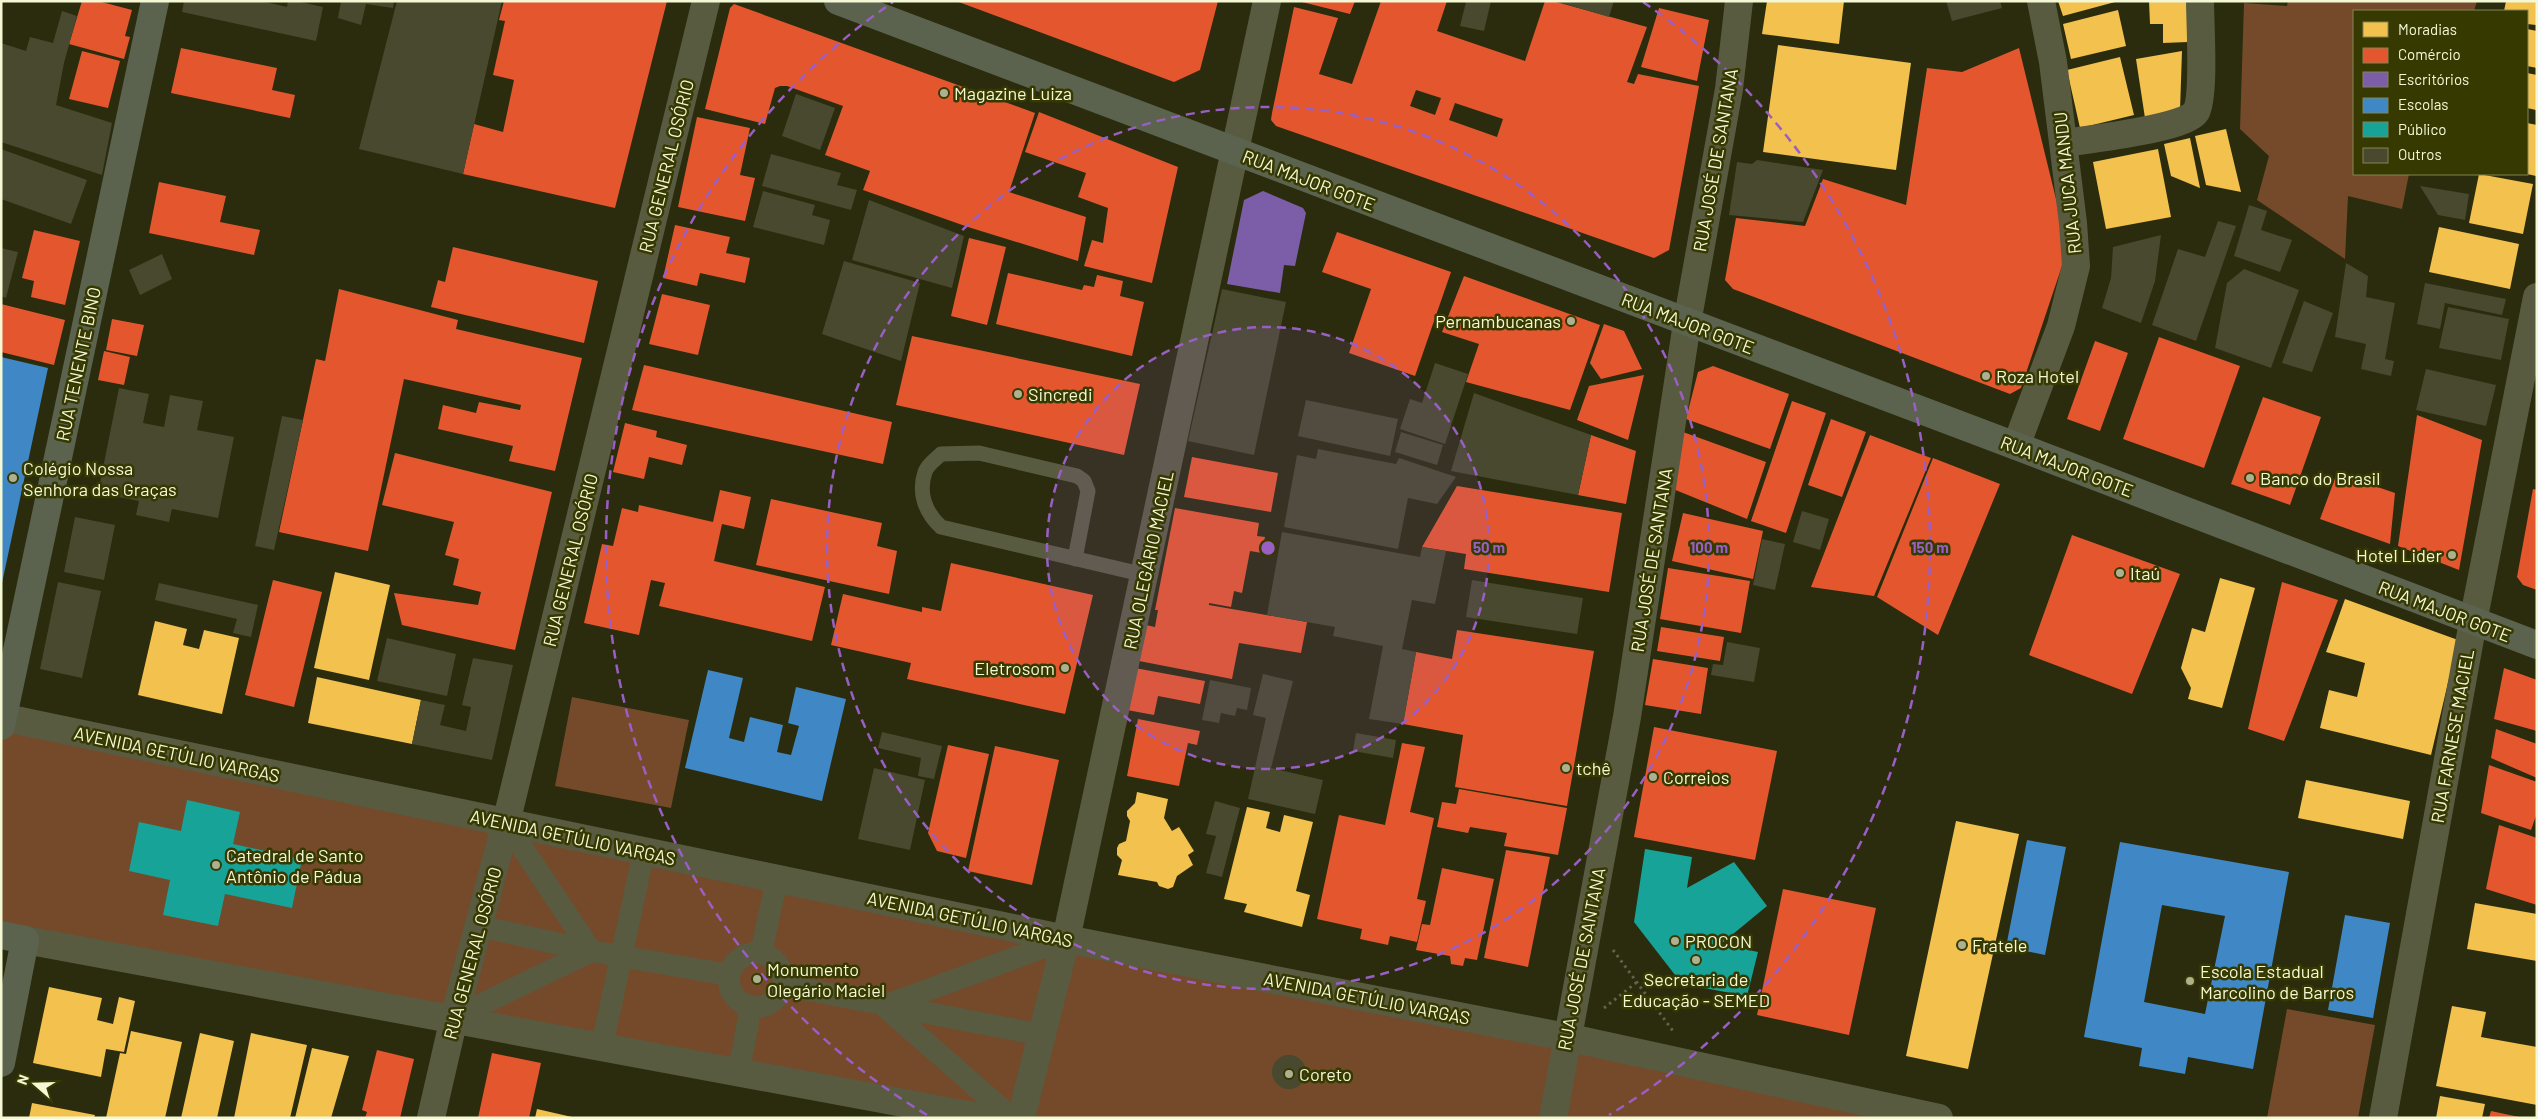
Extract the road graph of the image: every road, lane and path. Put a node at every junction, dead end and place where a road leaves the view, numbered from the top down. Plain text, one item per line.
1 (155, 1) edge
2 (706, 1) edge
3 (838, 1) edge
4 (1267, 1) edge
5 (1739, 1) edge
6 (2041, 1) edge
7 (2200, 1) edge
8 (2064, 143) junction
9 (1236, 152) junction
10 (2537, 297) edge
11 (1687, 323) junction
12 (2016, 446) junction
13 (1075, 559) junction
14 (1145, 575) junction
15 (2473, 622) junction
16 (2537, 645) edge
17 (2, 719) edge
18 (506, 823) junction
19 (644, 852) junction
20 (777, 879) junction
21 (1589, 917) junction
22 (479, 926) junction
23 (13, 937) edge
24 (1066, 939) junction
25 (591, 951) junction
26 (761, 953) junction
27 (622, 956) junction
28 (729, 975) junction
29 (783, 985) junction
30 (751, 1006) junction
31 (884, 1006) junction
32 (454, 1018) junction
33 (1042, 1036) junction
34 (1566, 1037) junction
35 (602, 1046) junction
36 (1, 1063) edge
37 (1699, 1066) junction
38 (739, 1071) junction
39 (431, 1118) edge
40 (984, 1118) edge
41 (1012, 1118) edge
42 (1021, 1118) edge
43 (1553, 1118) edge
44 (1938, 1118) edge
45 (2383, 1118) edge

1 - 17 main road, RUA TENENTE BINO
2 - 18 street, RUA GENERAL OSÓRIO
3 - 9 main road, RUA MAJOR GOTE
4 - 9 street, RUA OLEGÁRIO MACIEL
5 - 11 street, RUA JOSÉ DE SANTANA
6 - 8 street, RUA JUCA MANDU
7 - 8 street
8 - 12 street, RUA JUCA MANDU
9 - 11 main road, RUA MAJOR GOTE
9 - 14 street, RUA OLEGÁRIO MACIEL
10 - 15 street, RUA FARNESE MACIEL
11 - 12 main road, RUA MAJOR GOTE
11 - 21 street, RUA JOSÉ DE SANTANA
12 - 15 main road, RUA MAJOR GOTE
13 - 13 lane
13 - 14 lane
14 - 24 street, RUA OLEGÁRIO MACIEL
15 - 16 main road, RUA MAJOR GOTE
15 - 45 street, RUA FARNESE MACIEL
17 - 18 street, AVENIDA GETÚLIO VARGAS
18 - 19 street, AVENIDA GETÚLIO VARGAS
18 - 22 street, RUA GENERAL OSÓRIO
18 - 25 street
19 - 20 street, AVENIDA GETÚLIO VARGAS
19 - 27 street
20 - 24 street, AVENIDA GETÚLIO VARGAS
20 - 26 street
21 - 34 street, RUA JOSÉ DE SANTANA
21 - 37 path
22 - 25 street
22 - 32 street, RUA GENERAL OSÓRIO
23 - 32 street
23 - 36 main road
24 - 31 street
24 - 33 street, RUA OLEGÁRIO MACIEL
24 - 34 street, AVENIDA GETÚLIO VARGAS
25 - 27 street
25 - 32 street
26 - 28 street
26 - 29 street
27 - 28 street
27 - 35 street
28 - 30 street
29 - 30 street
29 - 31 street
30 - 38 street
31 - 33 street
31 - 41 street
32 - 35 street
32 - 39 street, RUA GENERAL OSÓRIO
33 - 42 street, RUA OLEGÁRIO MACIEL
34 - 37 street, AVENIDA GETÚLIO VARGAS
34 - 43 street, RUA JOSÉ DE SANTANA
35 - 38 street
37 - 44 street, AVENIDA GETÚLIO VARGAS
38 - 40 street

